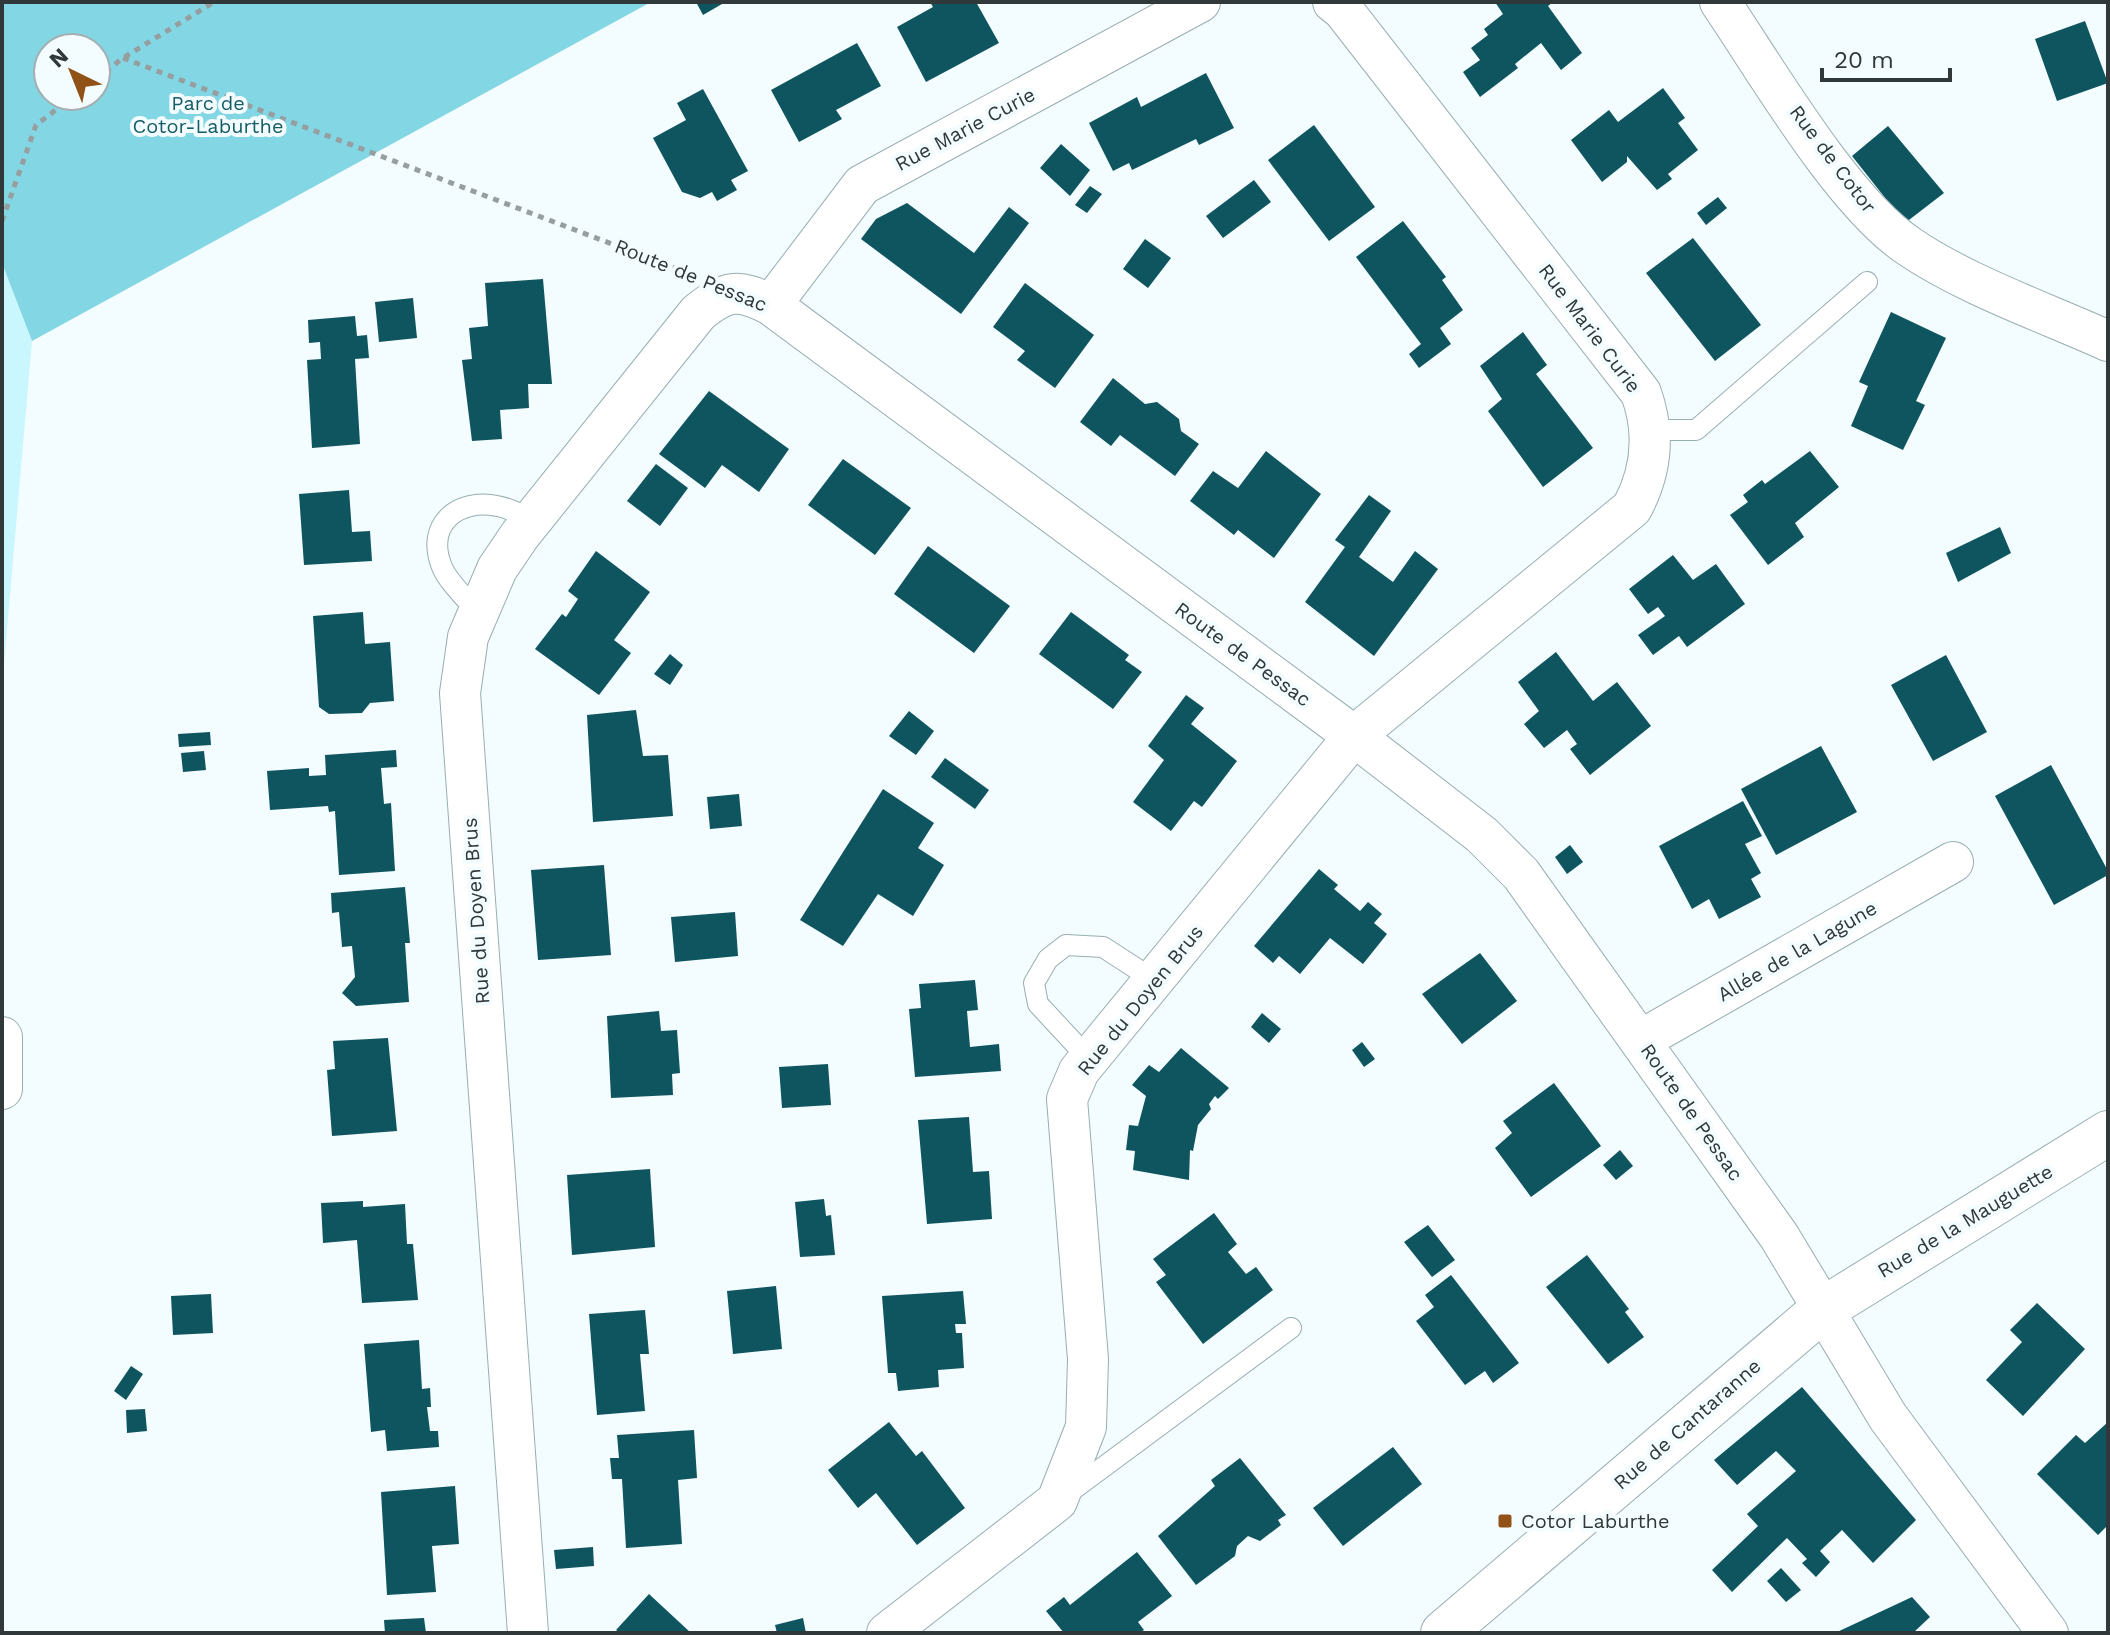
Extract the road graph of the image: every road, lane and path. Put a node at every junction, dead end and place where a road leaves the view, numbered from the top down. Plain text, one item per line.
1 (214, 2) edge
2 (1200, 2) edge
3 (1333, 2) edge
4 (1720, 2) edge
5 (123, 58) junction
6 (112, 67) edge
7 (53, 112) edge
8 (2, 221) edge
9 (1867, 282) dead end
10 (756, 299) junction
11 (2108, 341) edge
12 (1650, 430) junction
13 (533, 519) junction
14 (477, 612) junction
15 (1354, 736) junction
16 (1953, 862) dead end
17 (1154, 980) junction
18 (2, 1037) edge
19 (1641, 1040) junction
20 (1089, 1059) junction
21 (2, 1089) edge
22 (2108, 1133) edge
23 (1822, 1310) junction
24 (1291, 1328) dead end
25 (1057, 1501) junction
26 (528, 1633) edge
27 (887, 1633) edge
28 (1443, 1633) edge
29 (2048, 1633) edge

1 - 5 path
2 - 10 street, Rue Marie Curie
3 - 12 street, Rue Marie Curie
4 - 11 street, Rue de Cotor
5 - 6 path
5 - 10 path, Route de Pessac
7 - 8 path
9 - 12 lane
10 - 13 street, Rue du Doyen Brus
10 - 15 street, Route de Pessac
12 - 15 street, Rue Marie Curie
13 - 14 street, Rue du Doyen Brus
13 - 14 lane
14 - 26 street, Rue du Doyen Brus
15 - 17 street, Rue du Doyen Brus
15 - 19 street, Route de Pessac
16 - 19 street, Allée de la Lagune
17 - 20 street, Rue du Doyen Brus
17 - 20 lane
18 - 21 street
19 - 23 street, Route de Pessac
20 - 25 street, Rue du Doyen Brus
22 - 23 street, Rue de la Mauguette
23 - 28 street, Rue de Cantaranne
23 - 29 street, Route de Pessac
24 - 25 lane
25 - 27 street

